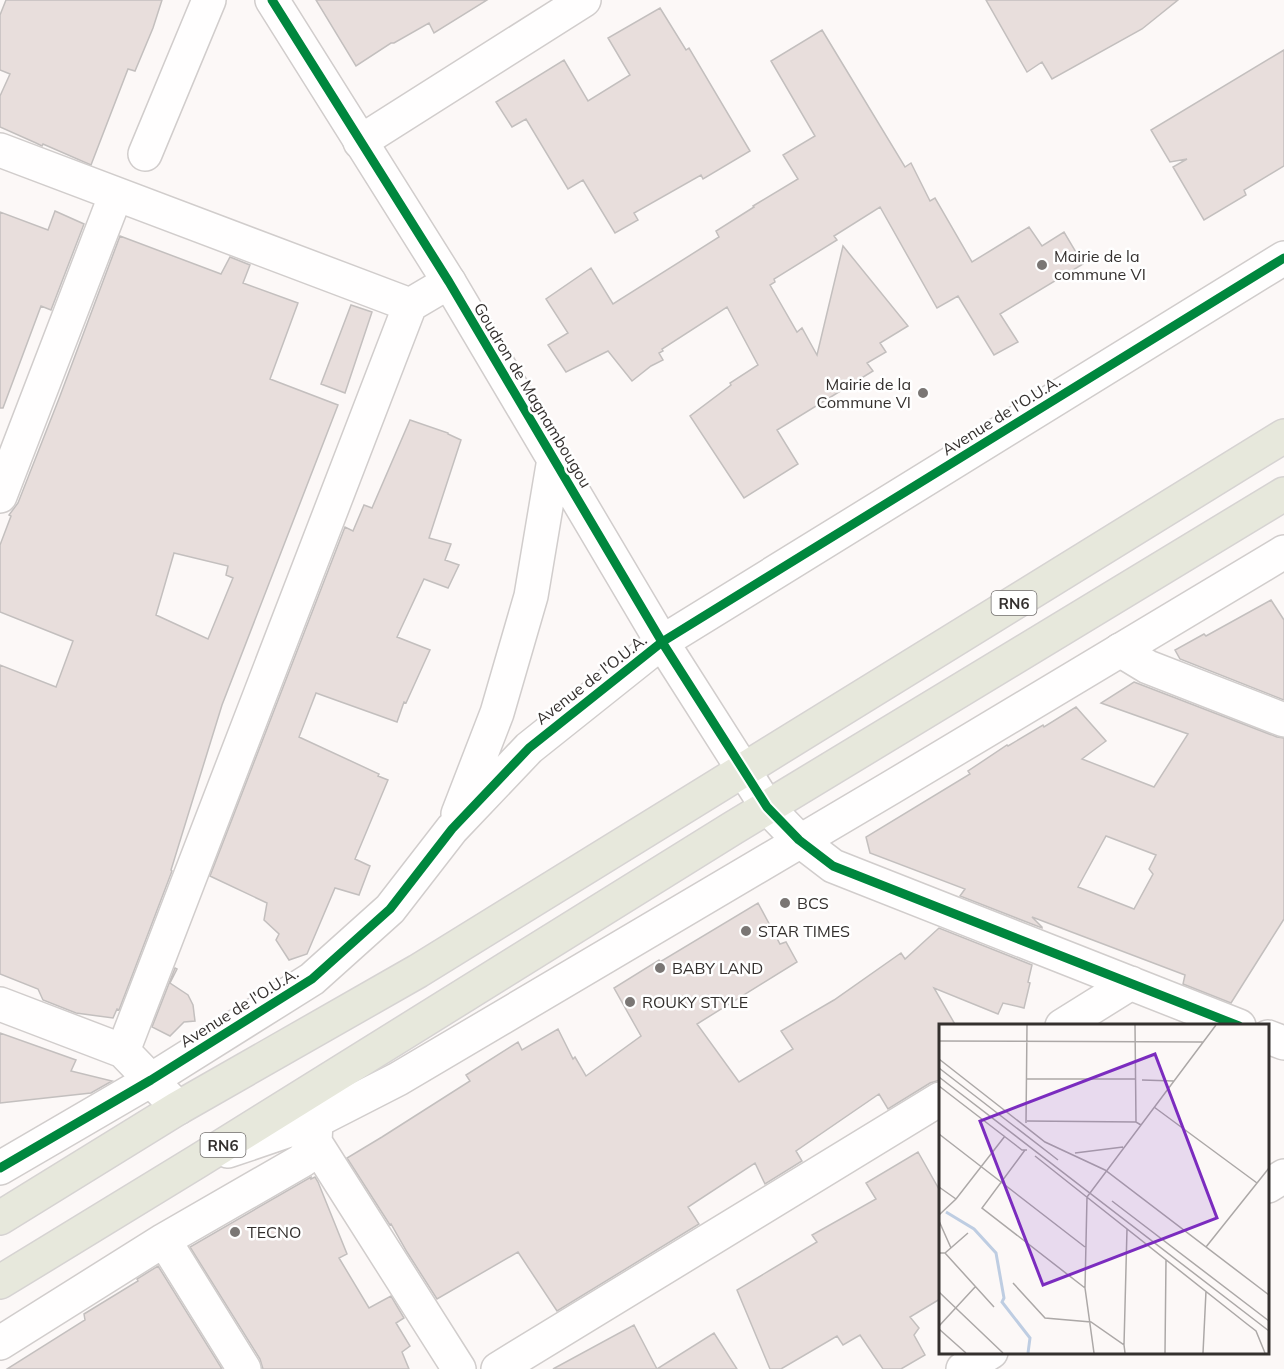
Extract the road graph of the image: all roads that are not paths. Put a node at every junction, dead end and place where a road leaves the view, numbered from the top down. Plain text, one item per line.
1 (209, 0) edge
2 (272, 0) edge
3 (584, 0) edge
4 (360, 142) junction
5 (0, 150) edge
6 (145, 154) dead end
7 (116, 194) junction
8 (1284, 258) edge
9 (449, 282) junction
10 (410, 305) junction
11 (1284, 436) edge
12 (554, 459) junction
13 (1284, 494) edge
14 (0, 496) edge
15 (1284, 552) edge
16 (662, 642) junction
17 (1120, 650) junction
18 (1284, 720) edge
19 (744, 770) junction
20 (767, 807) junction
21 (452, 829) junction
22 (800, 840) junction
23 (1131, 983) junction
24 (0, 1004) edge
25 (1065, 1024) edge
26 (1234, 1024) edge
27 (1269, 1037) edge
28 (1284, 1043) edge
29 (123, 1051) junction
30 (151, 1080) junction
31 (939, 1101) edge
32 (178, 1108) junction
33 (316, 1132) junction
34 (198, 1161) junction
35 (0, 1168) edge
36 (1284, 1176) edge
37 (1269, 1185) edge
38 (0, 1218) edge
39 (164, 1240) junction
40 (0, 1282) edge
41 (0, 1343) edge
42 (989, 1354) edge
43 (244, 1369) edge
44 (459, 1369) edge
45 (498, 1369) edge
46 (963, 1369) edge

1 - 6 street
2 - 4 street, Goudron de Magnambougou
3 - 4 street
4 - 9 street, Goudron de Magnambougou
5 - 7 street
7 - 10 street
7 - 14 street
8 - 16 street, Avenue de l'O.U.A.
9 - 10 street
9 - 12 street, Goudron de Magnambougou
10 - 29 street
11 - 19 highway, RN6
12 - 16 street, Goudron de Magnambougou
12 - 21 street
13 - 20 highway, RN6
15 - 17 street
16 - 19 street, Goudron de Magnambougou
16 - 21 street, Avenue de l'O.U.A.
17 - 18 street
17 - 22 street
19 - 20 street, Goudron de Magnambougou
19 - 32 highway, RN6
20 - 22 street, Goudron de Magnambougou
20 - 34 highway, RN6
21 - 30 street, Avenue de l'O.U.A.
22 - 23 street, Goudron de Magnambougou
22 - 33 street
23 - 25 street
23 - 26 street, Goudron de Magnambougou
24 - 29 street
27 - 28 street
29 - 30 street
30 - 32 street
30 - 35 street, Avenue de l'O.U.A.
31 - 45 street
32 - 38 highway, RN6
33 - 34 street
33 - 39 street
33 - 44 street
34 - 40 highway, RN6
36 - 37 street
39 - 41 street
39 - 43 street
42 - 46 street

